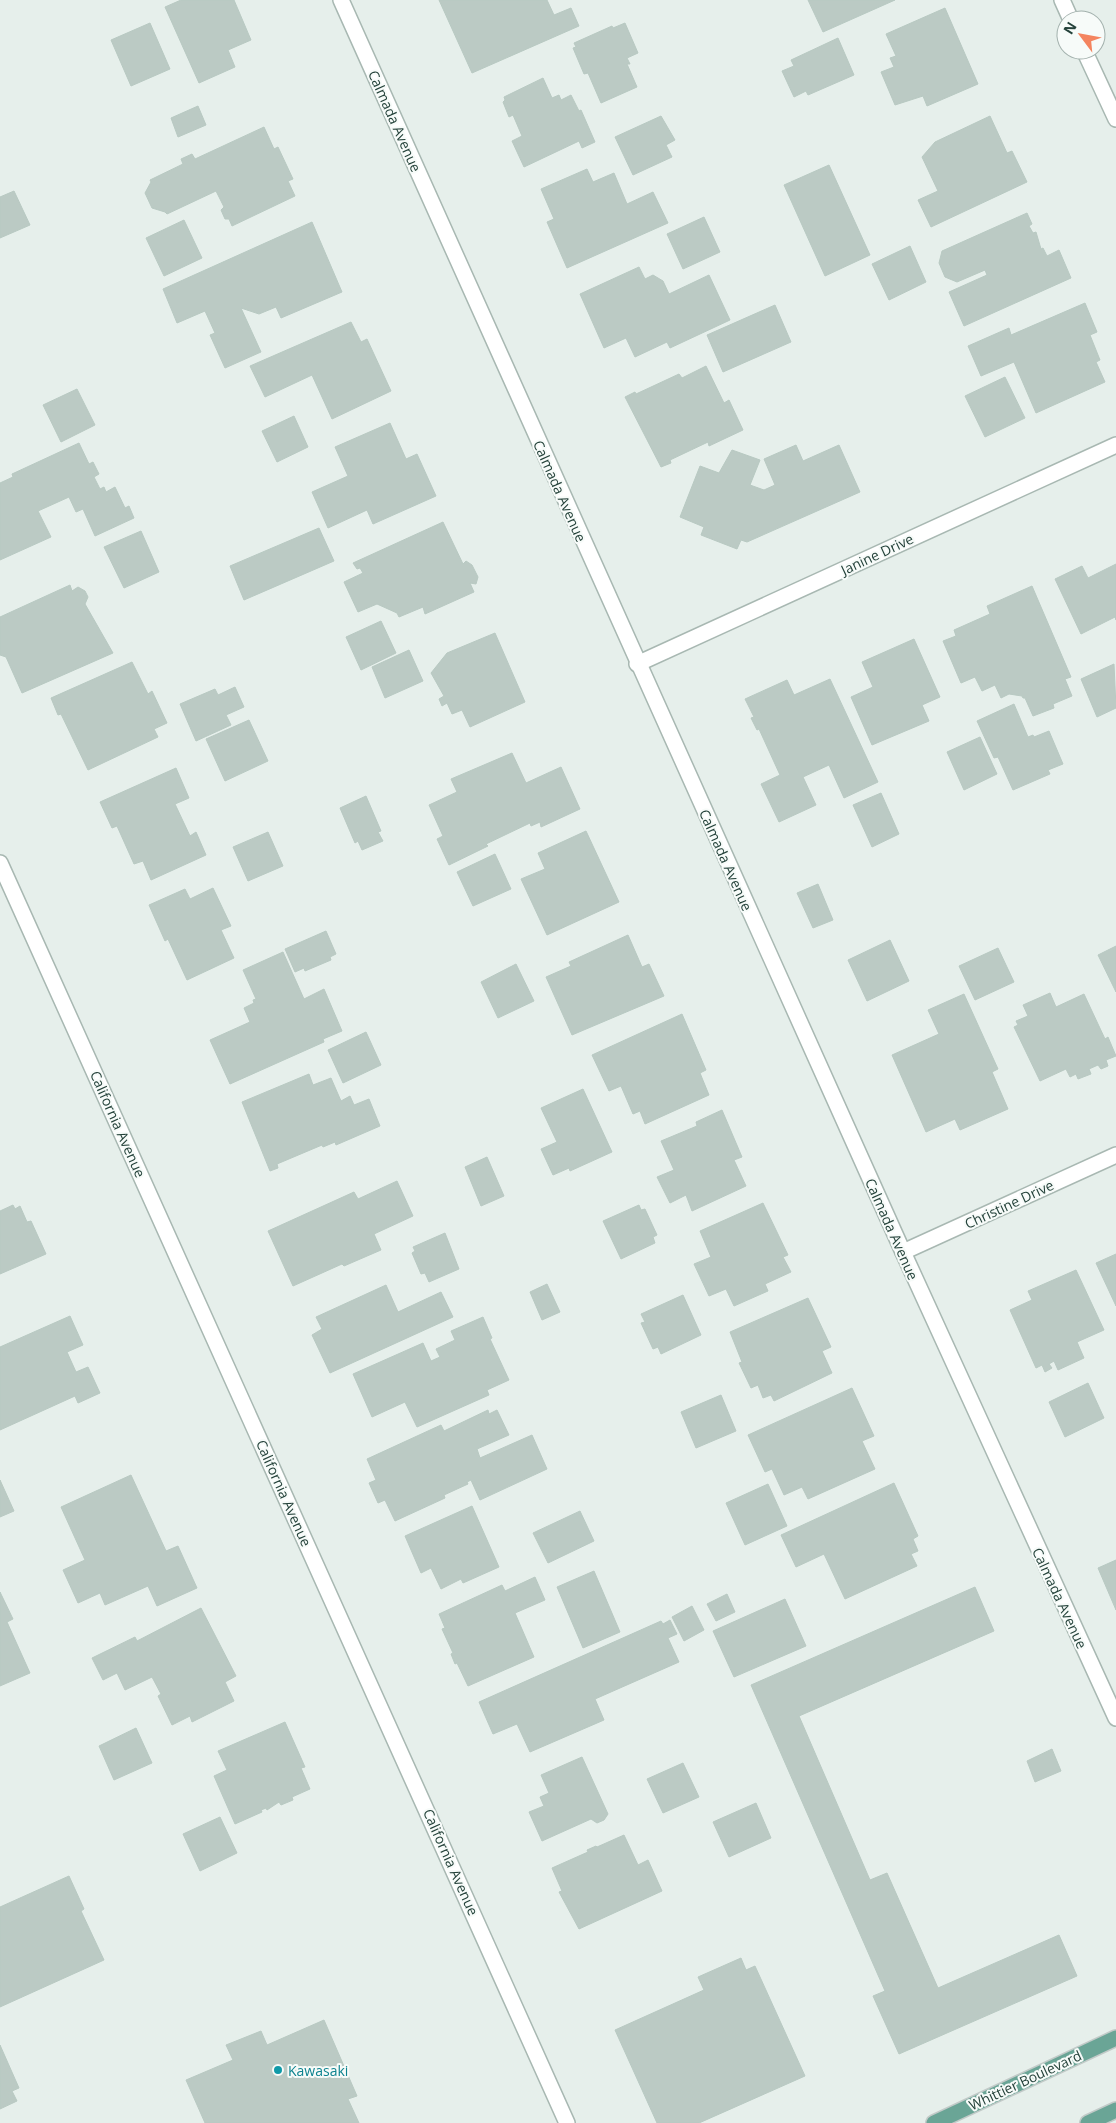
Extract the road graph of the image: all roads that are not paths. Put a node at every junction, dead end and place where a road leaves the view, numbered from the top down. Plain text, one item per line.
1 (340, 0) edge
2 (1089, 60) edge
3 (1116, 119) edge
4 (1116, 444) edge
5 (637, 664) junction
6 (0, 864) edge
7 (1116, 1155) edge
8 (903, 1252) junction
9 (1116, 1718) edge
10 (1116, 2038) edge
11 (1116, 2110) edge
12 (567, 2123) edge
13 (934, 2123) edge
14 (1088, 2123) edge

1 - 5 street, Calmada Avenue
2 - 3 street
4 - 5 street, Janine Drive
5 - 8 street, Calmada Avenue
6 - 12 street, California Avenue
7 - 8 street, Christine Drive
8 - 9 street, Calmada Avenue
10 - 13 main road, Whittier Boulevard
11 - 14 main road

